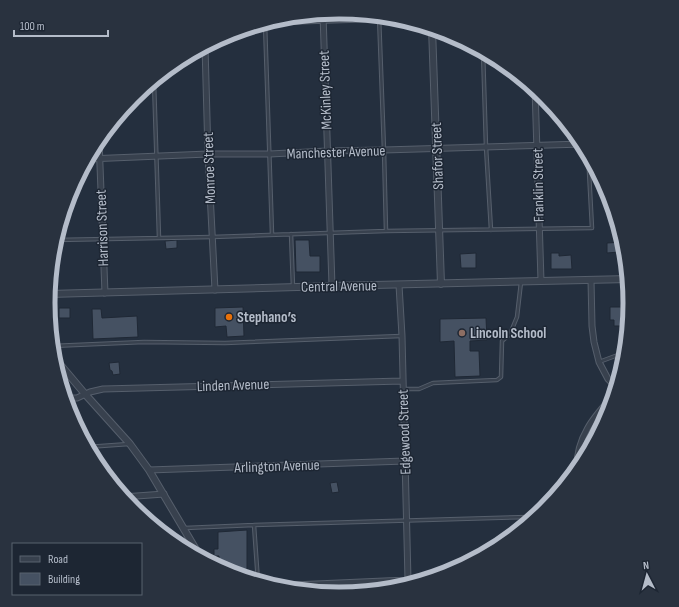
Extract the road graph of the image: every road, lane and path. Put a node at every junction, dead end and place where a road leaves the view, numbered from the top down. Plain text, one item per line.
1 (341, 19) edge
2 (314, 20) edge
3 (324, 20) junction
4 (379, 21) edge
5 (265, 29) edge
6 (432, 35) edge
7 (205, 53) edge
8 (483, 58) edge
9 (154, 88) edge
10 (535, 97) edge
11 (576, 144) edge
12 (537, 146) junction
13 (486, 147) junction
14 (437, 149) junction
15 (384, 150) junction
16 (99, 151) edge
17 (327, 151) junction
18 (208, 154) junction
19 (270, 154) junction
20 (156, 157) junction
21 (95, 158) edge
22 (99, 158) junction
23 (589, 166) edge
24 (539, 229) junction
25 (440, 230) junction
26 (491, 230) junction
27 (386, 231) junction
28 (330, 233) junction
29 (272, 234) junction
30 (291, 234) junction
31 (212, 237) junction
32 (159, 238) junction
33 (102, 239) junction
34 (62, 240) edge
35 (623, 279) edge
36 (591, 280) junction
37 (541, 281) junction
38 (521, 282) junction
39 (441, 284) junction
40 (399, 285) junction
41 (332, 286) junction
42 (293, 287) junction
43 (215, 290) junction
44 (105, 293) junction
45 (56, 294) edge
46 (402, 336) junction
47 (58, 346) edge
48 (620, 354) edge
49 (599, 362) junction
50 (62, 367) edge
51 (402, 381) junction
52 (612, 383) edge
53 (402, 389) junction
54 (85, 394) junction
55 (71, 398) edge
56 (606, 404) edge
57 (130, 444) junction
58 (93, 447) edge
59 (404, 461) junction
60 (577, 461) edge
61 (149, 470) junction
62 (164, 494) junction
63 (131, 497) edge
64 (527, 517) edge
65 (407, 521) junction
66 (254, 526) junction
67 (182, 528) junction
68 (196, 549) edge
69 (258, 576) edge
70 (405, 580) edge
71 (408, 580) edge
72 (302, 586) edge

1 - 3 street
2 - 3 street
3 - 17 street, McKinley Street
4 - 15 lane
5 - 19 lane
6 - 14 street, Shafor Street
7 - 18 street, Monroe Street
8 - 13 lane
9 - 20 lane
10 - 12 street, Franklin Street
11 - 12 street, Manchester Avenue
12 - 13 street, Manchester Avenue
12 - 24 street, Franklin Street
13 - 14 street, Manchester Avenue
13 - 26 lane
14 - 15 street, Manchester Avenue
14 - 25 street, Shafor Street
15 - 17 street, Manchester Avenue
15 - 27 lane
16 - 22 street, Harrison Street
17 - 19 street, Manchester Avenue
17 - 28 street, McKinley Street
18 - 19 street, Manchester Avenue
18 - 20 street, Manchester Avenue
18 - 31 street, Monroe Street
19 - 29 lane
20 - 22 street, Manchester Avenue
20 - 32 lane
21 - 22 street, Manchester Avenue
22 - 33 street, Harrison Street
23 - 24 lane
24 - 26 lane
24 - 37 street, Franklin Street
25 - 26 lane
25 - 27 lane
25 - 39 street, Shafor Street
27 - 28 lane
28 - 30 lane
28 - 41 street, McKinley Street
29 - 30 lane
29 - 31 lane
30 - 42 lane
31 - 32 lane
31 - 43 street, Monroe Street
32 - 33 lane
33 - 34 lane
33 - 44 street, Harrison Street
35 - 36 street, Central Avenue
36 - 37 street, Central Avenue
36 - 49 street
37 - 38 street, Central Avenue
38 - 39 street, Central Avenue
38 - 53 lane
39 - 40 street, Central Avenue
40 - 41 street, Central Avenue
40 - 46 street, Edgewood Street
41 - 42 street, Central Avenue
42 - 43 street, Central Avenue
43 - 44 street, Central Avenue
44 - 45 street, Central Avenue
46 - 47 lane
46 - 51 street, Edgewood Street
48 - 49 lane
49 - 52 street
50 - 54 street
51 - 53 street, Edgewood Street
51 - 54 street, Linden Avenue
53 - 59 street, Edgewood Street
54 - 55 street, Linden Avenue
54 - 57 street
56 - 60 street
57 - 58 lane
57 - 61 street
59 - 61 street, Arlington Avenue
59 - 65 street, Edgewood Street
61 - 62 street
62 - 63 street
62 - 67 street
64 - 65 lane
65 - 66 lane
65 - 71 street, Edgewood Street
66 - 67 lane
66 - 69 lane
67 - 68 street
70 - 72 street

